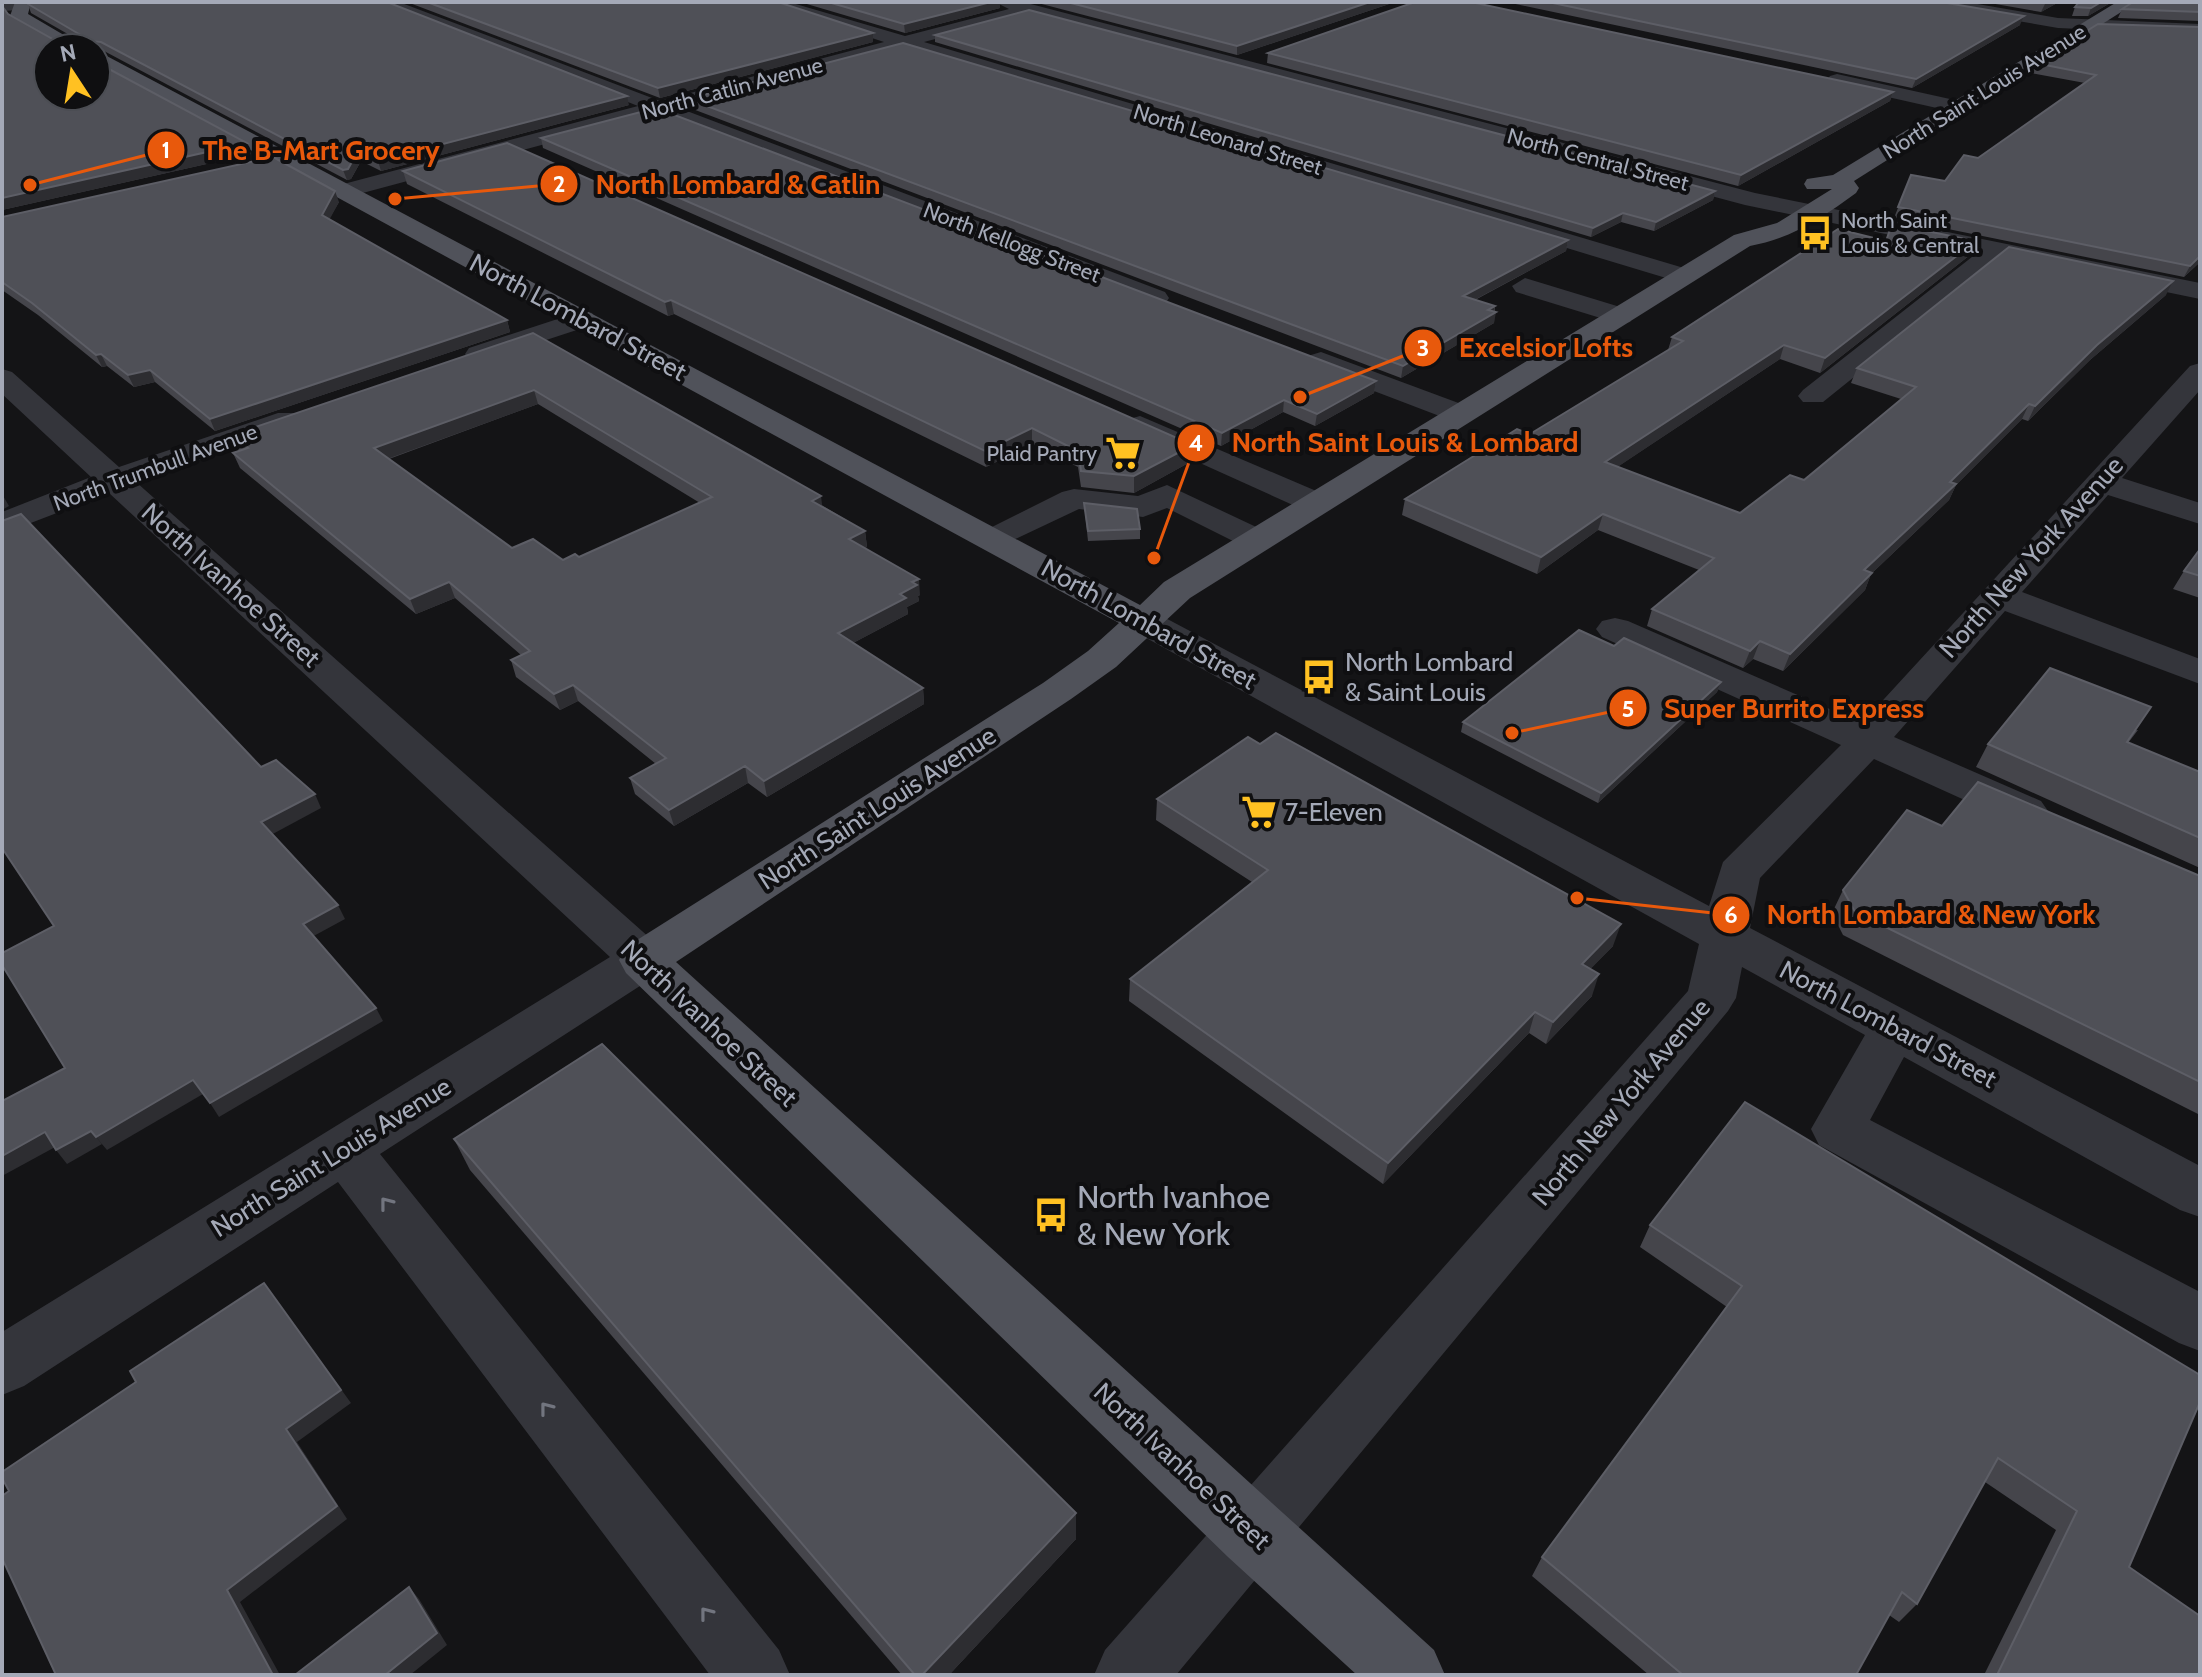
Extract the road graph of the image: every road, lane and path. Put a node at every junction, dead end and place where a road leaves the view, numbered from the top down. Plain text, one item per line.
1 (384, 2) edge
2 (771, 2) edge
3 (1003, 2) edge
4 (1936, 2) edge
5 (2129, 2) edge
6 (15, 4) edge
7 (1028, 9) junction
8 (2092, 25) junction
9 (2200, 29) edge
10 (48, 32) edge
11 (904, 42) junction
12 (2024, 43) dead end
13 (2054, 47) junction
14 (1266, 54) edge
15 (1237, 64) junction
16 (112, 67) edge
17 (1822, 77) edge
18 (659, 107) junction
19 (1959, 107) junction
20 (513, 146) junction
21 (280, 157) junction
22 (542, 159) edge
23 (246, 165) edge
24 (1839, 181) junction
25 (344, 191) junction
26 (1775, 205) junction
27 (1813, 213) junction
28 (1743, 240) junction
29 (1997, 250) junction
30 (1685, 276) junction
31 (1525, 286) dead end
32 (2200, 291) edge
33 (1173, 304) edge
34 (1620, 316) junction
35 (582, 319) junction
36 (1305, 355) edge
37 (455, 362) edge
38 (2, 378) edge
39 (2195, 384) edge
40 (1813, 396) dead end
41 (311, 411) edge
42 (1461, 414) junction
43 (1119, 416) edge
44 (114, 479) junction
45 (2099, 481) junction
46 (1316, 503) junction
47 (2200, 514) edge
48 (2, 524) edge
49 (992, 540) junction
50 (1257, 540) junction
51 (1996, 595) junction
52 (1143, 621) junction
53 (1615, 629) dead end
54 (2200, 672) edge
55 (1868, 741) junction
56 (2056, 825) edge
57 (1727, 937) junction
58 (643, 960) junction
59 (1895, 1028) junction
60 (344, 1149) junction
61 (2200, 1193) edge
62 (2200, 1323) edge
63 (2, 1366) edge
64 (1252, 1533) junction
65 (754, 1675) edge
66 (1130, 1675) edge
67 (1409, 1675) edge

1 - 18 street, North Kellogg Street
2 - 11 street, North Leonard Street
3 - 7 street, North Central Street
4 - 8 street
5 - 8 main road, North Saint Louis Avenue
6 - 10 main road
7 - 11 street, North Catlin Avenue
7 - 15 street, North Central Street
8 - 9 street
8 - 13 main road, North Saint Louis Avenue
11 - 18 street, North Catlin Avenue
11 - 30 street, North Leonard Street
12 - 13 street
13 - 19 main road, North Saint Louis Avenue
14 - 15 street
15 - 26 street, North Central Street
16 - 21 main road, North Lombard Street
17 - 19 street
18 - 20 street, North Catlin Avenue
18 - 33 street, North Kellogg Street
19 - 24 main road, North Saint Louis Avenue
20 - 22 street
20 - 25 street, North Catlin Avenue
21 - 23 street
21 - 25 main road, North Lombard Street
24 - 26 main road, North Saint Louis Avenue
24 - 27 main road, North Saint Louis Avenue
25 - 35 main road, North Lombard Street
26 - 27 street, North Central Street
26 - 28 main road, North Saint Louis Avenue
27 - 28 main road, North Saint Louis Avenue
27 - 29 street, North Central Street
28 - 30 main road, North Saint Louis Avenue
29 - 32 street, North Central Street
29 - 40 street
30 - 34 main road, North Saint Louis Avenue
31 - 34 street
34 - 42 main road, North Saint Louis Avenue
35 - 37 street
35 - 49 main road, North Lombard Street
36 - 42 street
38 - 44 street, North Ivanhoe Street
39 - 45 street, North New York Avenue
41 - 44 street, North Trumbull Avenue
42 - 46 main road, North Saint Louis Avenue
43 - 46 street
44 - 48 street, North Trumbull Avenue
44 - 58 street, North Ivanhoe Street
45 - 47 street
45 - 51 street, North New York Avenue
46 - 50 main road, North Saint Louis Avenue
49 - 50 street
49 - 52 main road, North Lombard Street
50 - 52 main road, North Saint Louis Avenue
51 - 54 street
51 - 55 street, North New York Avenue
52 - 57 street, North Lombard Street
52 - 58 main road, North Saint Louis Avenue
53 - 55 street
55 - 56 street
55 - 57 street, North New York Avenue
57 - 59 street, North Lombard Street
57 - 64 street, North New York Avenue
58 - 60 street, North Saint Louis Avenue
58 - 64 main road, North Ivanhoe Street
59 - 61 street, North Lombard Street
59 - 62 street
60 - 63 street, North Saint Louis Avenue
65 -> 60 street
64 - 66 street, North New York Avenue
64 - 67 main road, North Ivanhoe Street

